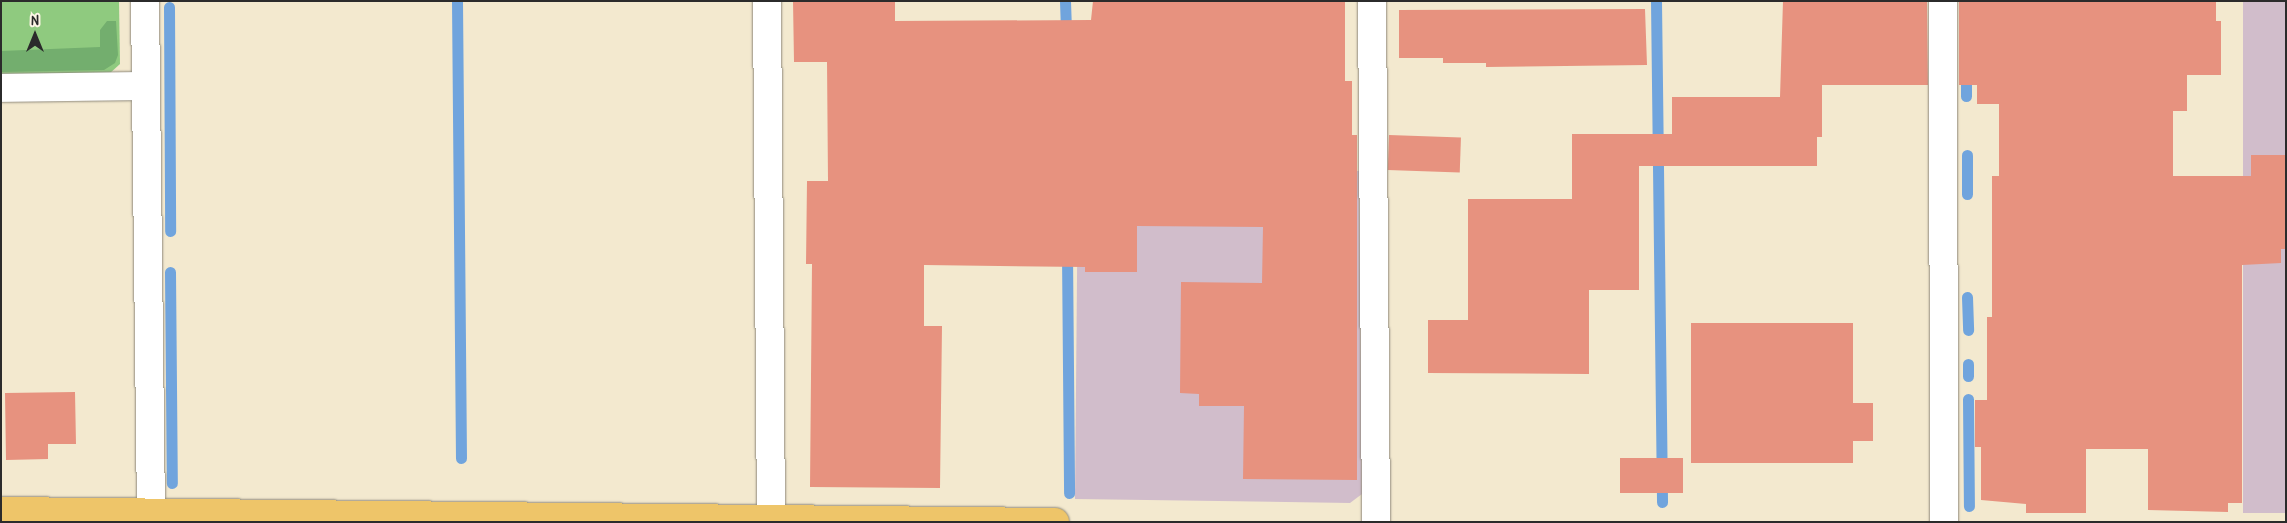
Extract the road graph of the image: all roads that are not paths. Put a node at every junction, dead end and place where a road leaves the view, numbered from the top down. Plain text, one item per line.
1 (145, 1) edge
2 (767, 1) edge
3 (1372, 1) edge
4 (1943, 1) edge
5 (146, 86) junction
6 (1, 88) edge
7 (1, 511) edge
8 (151, 512) junction
9 (771, 520) edge
10 (1055, 522) edge
11 (1376, 522) edge
12 (1944, 522) edge

1 - 5 street
2 - 9 street
3 - 11 street
4 - 12 street
5 - 6 street
5 - 8 street
7 - 8 main road
8 - 9 main road
9 - 10 main road

